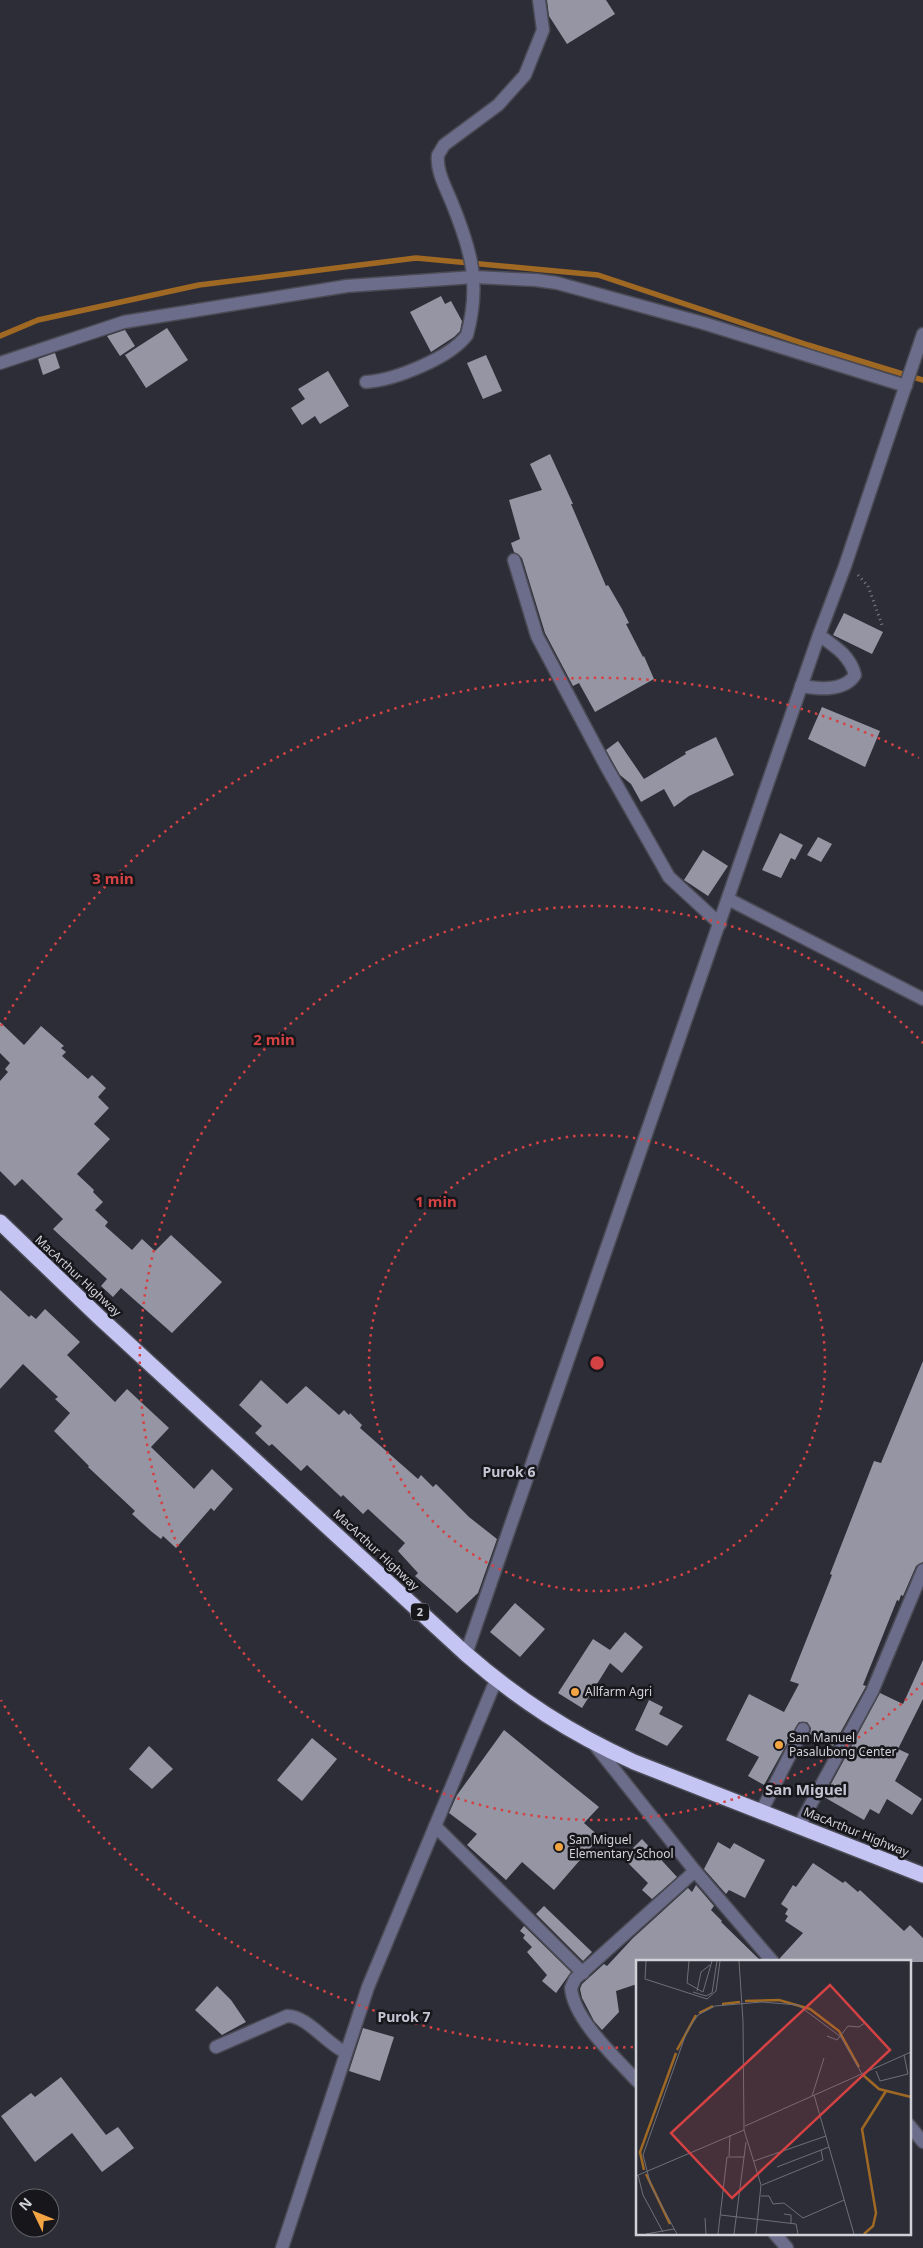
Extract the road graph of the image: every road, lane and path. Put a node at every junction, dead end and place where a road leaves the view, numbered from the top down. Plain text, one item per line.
1 (539, 0) edge
2 (473, 272) junction
3 (923, 334) edge
4 (0, 363) edge
5 (366, 382) dead end
6 (907, 382) junction
7 (514, 560) dead end
8 (845, 566) junction
9 (882, 626) dead end
10 (819, 634) junction
11 (801, 686) junction
12 (728, 899) junction
13 (720, 924) junction
14 (923, 999) edge
15 (0, 1222) edge
16 (923, 1570) edge
17 (466, 1654) junction
18 (496, 1680) junction
19 (803, 1729) dead end
20 (594, 1744) junction
21 (761, 1812) junction
22 (435, 1826) junction
23 (799, 1826) junction
24 (695, 1872) junction
25 (923, 1875) edge
26 (771, 1960) edge
27 (583, 1973) junction
28 (216, 2047) dead end
29 (346, 2052) junction
30 (636, 2080) edge
31 (910, 2126) edge
32 (923, 2142) edge
33 (777, 2236) edge
34 (282, 2248) edge
35 (787, 2248) edge

1 - 2 street
2 - 4 street
2 - 5 street
2 - 6 street
3 - 6 street
6 - 8 street
7 - 13 street
8 - 9 path
8 - 10 street
10 - 11 street
10 - 11 street
11 - 12 street
12 - 13 street
12 - 14 street
13 - 17 street
15 - 17 highway, MacArthur Highway / 2
16 - 23 street
17 - 18 highway, MacArthur Highway / 2
18 - 20 highway, MacArthur Highway / 2
18 - 22 street
19 - 21 street
20 - 21 highway, MacArthur Highway / 2
20 - 24 street
21 - 23 highway, MacArthur Highway / 2
22 - 27 street
22 - 29 street
23 - 25 highway, MacArthur Highway / 2
24 - 26 street
24 - 27 street
27 - 30 street
28 - 29 street
29 - 34 street
31 - 32 street
33 - 35 street

